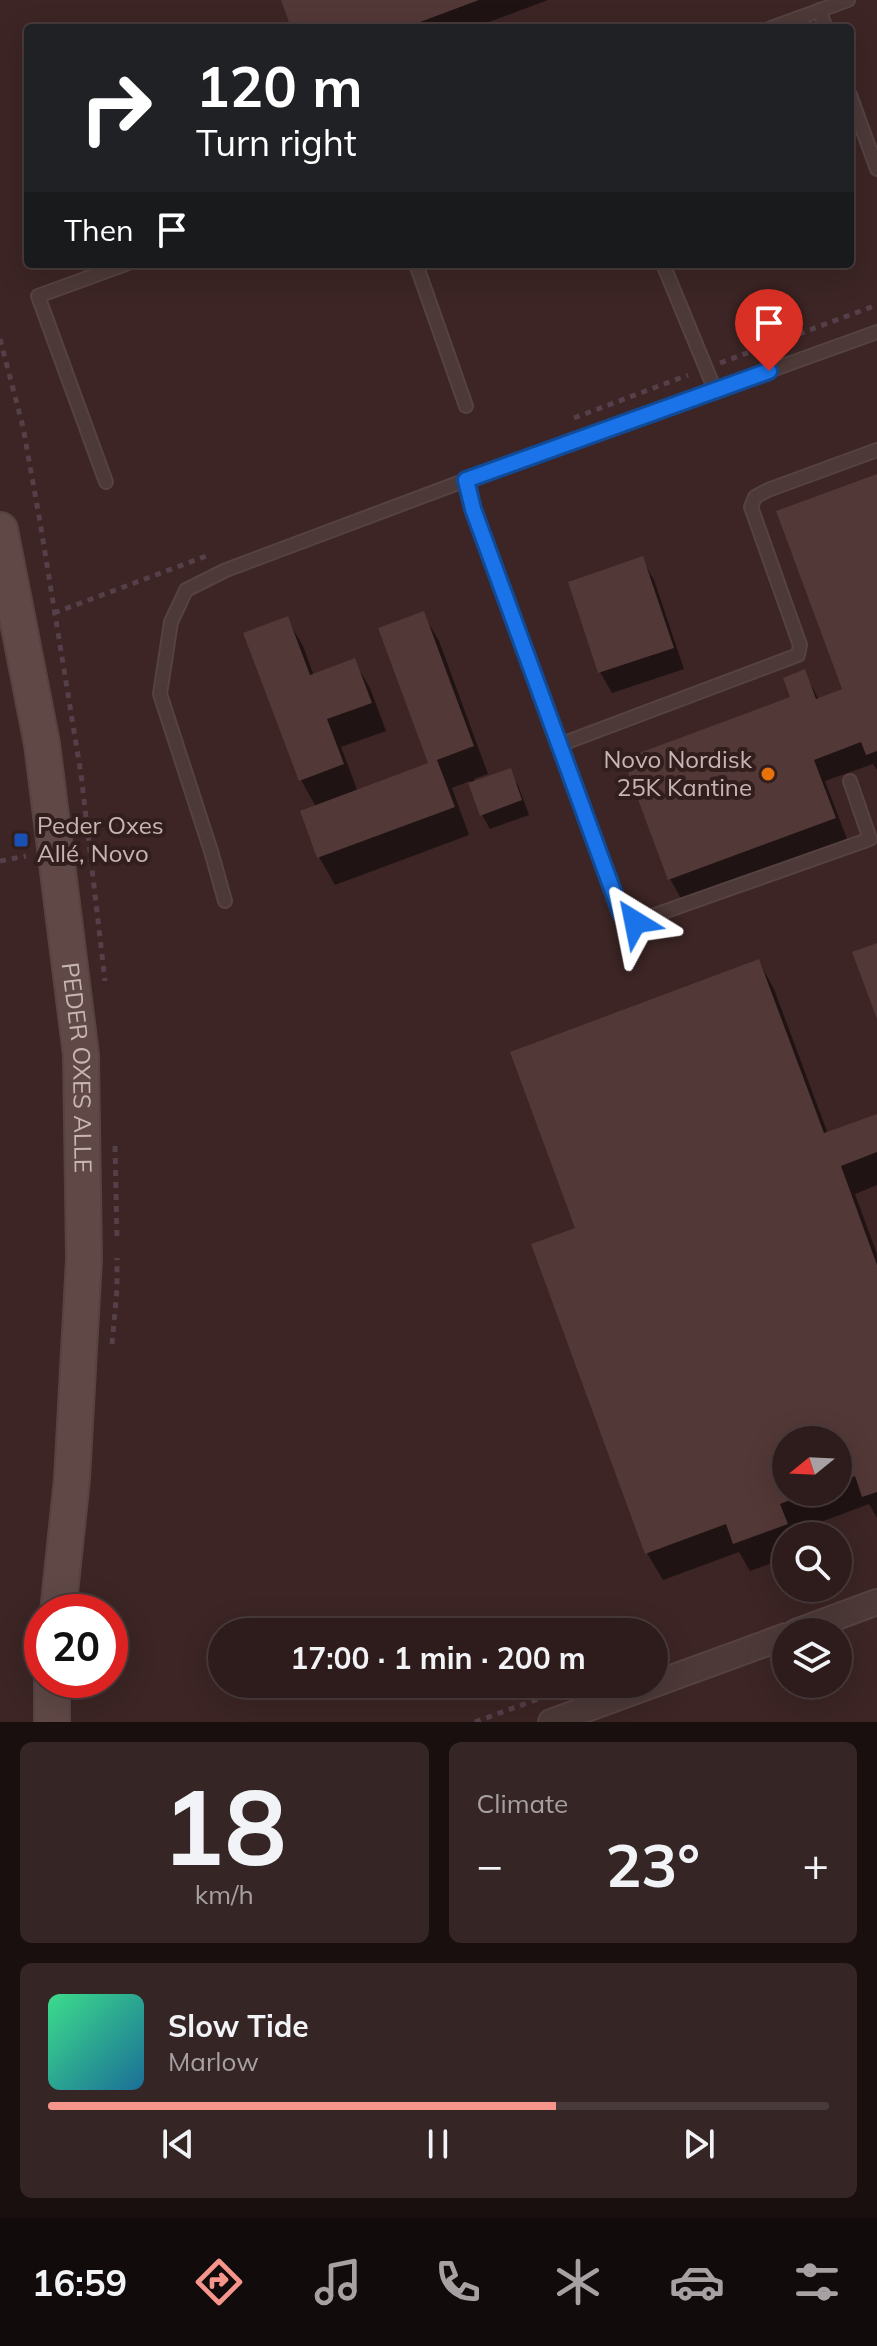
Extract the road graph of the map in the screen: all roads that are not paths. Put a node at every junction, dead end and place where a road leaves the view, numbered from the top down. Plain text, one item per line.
1 (848, 0) edge
2 (819, 10) junction
3 (782, 24) edge
4 (824, 24) edge
5 (854, 106) edge
6 (877, 169) edge
7 (115, 268) edge
8 (417, 268) edge
9 (665, 268) edge
10 (877, 332) edge
11 (715, 390) junction
12 (466, 406) dead end
13 (877, 450) edge
14 (466, 480) junction
15 (106, 482) dead end
16 (0, 530) edge
17 (559, 745) junction
18 (850, 781) dead end
19 (225, 901) dead end
20 (60, 1594) edge
21 (877, 1602) edge
22 (834, 1618) edge
23 (772, 1641) edge
24 (47, 1698) edge
25 (52, 1698) edge
26 (39, 1722) edge
27 (52, 1722) edge
28 (551, 1722) edge

1 - 2 lane
2 - 3 lane
2 - 4 lane
5 - 6 lane
7 - 15 lane
8 - 12 lane
9 - 11 lane
10 - 11 lane
11 - 14 lane
13 - 17 lane
14 - 17 lane
14 - 19 lane
16 - 20 street, PEDER OXES ALLE
17 - 18 lane
21 - 22 street
23 - 28 street
24 - 26 street
25 - 27 street

